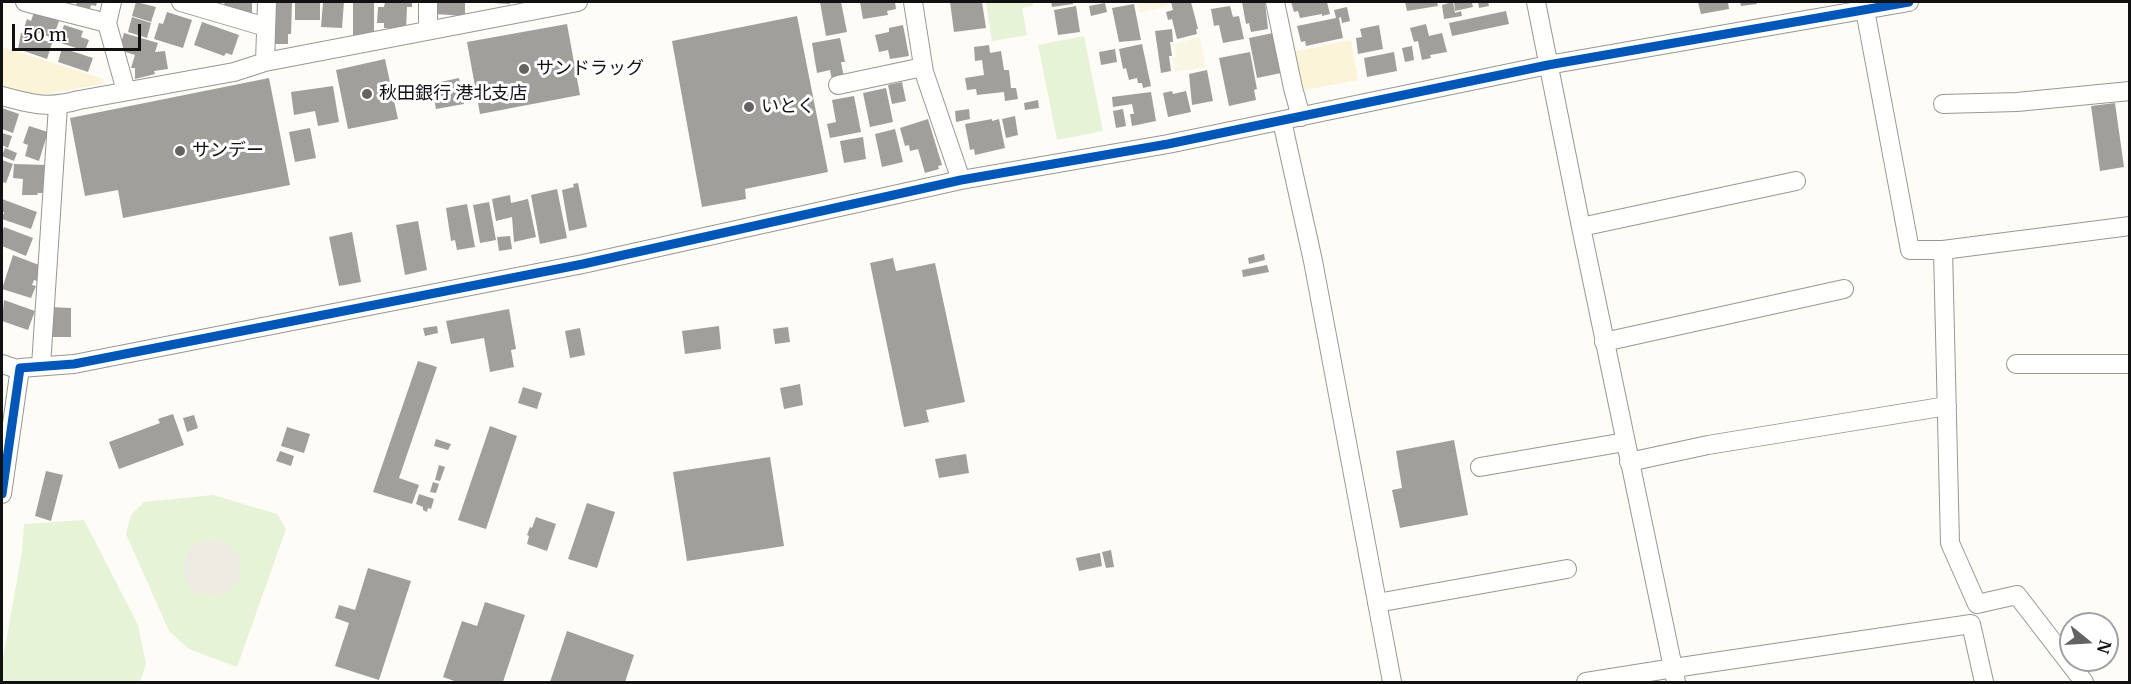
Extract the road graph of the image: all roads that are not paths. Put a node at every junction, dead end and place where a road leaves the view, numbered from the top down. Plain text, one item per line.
1 (25, 2) edge
2 (112, 2) edge
3 (181, 2) edge
4 (267, 2) edge
5 (428, 2) edge
6 (578, 2) edge
7 (913, 2) edge
8 (1275, 2) edge
9 (1536, 2) edge
10 (1909, 2) edge
11 (523, 7) edge
12 (1865, 10) junction
13 (107, 23) junction
14 (266, 27) junction
15 (428, 29) junction
16 (265, 62) junction
17 (1548, 66) junction
18 (923, 67) junction
19 (838, 85) dead end
20 (126, 91) junction
21 (2130, 91) edge
22 (2, 96) edge
23 (1943, 104) dead end
24 (58, 106) junction
25 (1301, 117) junction
26 (1282, 121) junction
27 (961, 180) junction
28 (1796, 181) dead end
29 (2130, 226) edge
30 (1581, 227) junction
31 (1943, 250) junction
32 (1844, 289) dead end
33 (1605, 342) junction
34 (2, 364) edge
35 (2016, 364) dead end
36 (2130, 364) edge
37 (41, 366) junction
38 (20, 369) junction
39 (1947, 406) junction
40 (1625, 442) junction
41 (1629, 462) junction
42 (1480, 467) dead end
43 (2, 495) edge
44 (1567, 569) dead end
45 (1377, 603) junction
46 (1675, 675) edge
47 (1392, 682) edge
48 (1586, 682) edge
49 (1984, 682) edge
50 (2084, 682) edge

1 - 13 street
2 - 13 street
3 - 14 street
4 - 14 street
5 - 15 street
6 - 11 street
7 - 18 street
8 - 25 street
9 - 17 street
10 - 12 street
11 - 15 street
12 - 17 street
12 - 31 street
13 - 20 street
14 - 16 street
15 - 16 street
16 - 20 street
17 - 25 street
17 - 30 street
18 - 19 street
18 - 27 street
20 - 24 street
21 - 23 street
22 - 24 street
24 - 37 street
25 - 26 street
26 - 27 street
26 - 45 street
27 - 37 street
28 - 30 street
29 - 31 street
30 - 33 street
31 - 39 street
32 - 33 street
33 - 40 street
34 - 38 street
35 - 36 street
37 - 38 street
38 - 43 street
39 - 41 street
39 - 50 street
40 - 41 street
40 - 42 street
41 - 46 street
44 - 45 street
45 - 47 street
46 - 48 street
46 - 49 street

